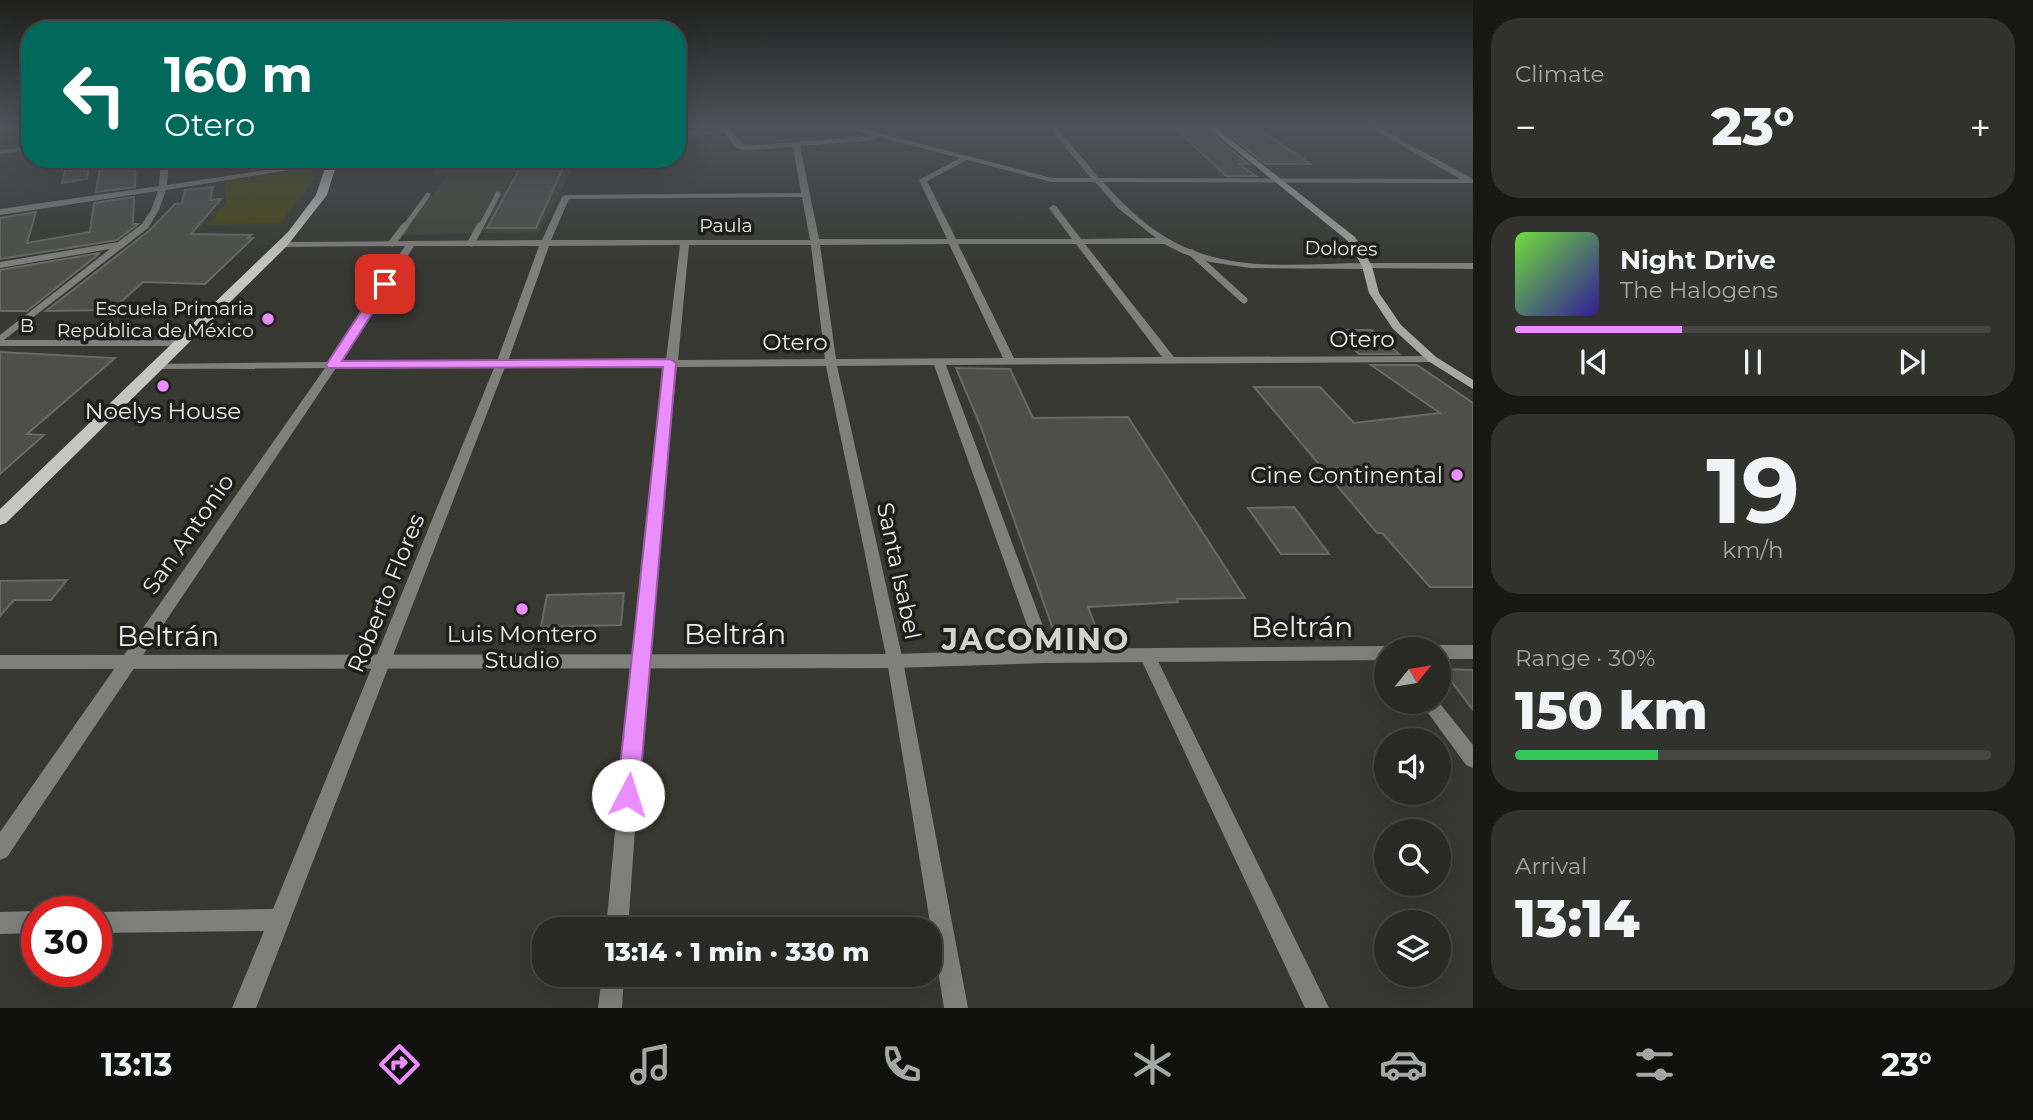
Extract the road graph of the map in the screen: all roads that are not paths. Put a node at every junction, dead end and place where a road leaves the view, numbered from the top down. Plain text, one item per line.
1 (165, 173) edge
2 (252, 173) edge
3 (330, 173) edge
4 (802, 173) edge
5 (937, 173) edge
6 (1024, 173) edge
7 (1091, 173) edge
8 (1269, 173) edge
9 (1455, 173) edge
10 (1278, 180) junction
11 (1098, 181) junction
12 (1471, 182) edge
13 (165, 187) junction
14 (498, 194) dead end
15 (429, 195) dead end
16 (806, 195) junction
17 (1053, 208) dead end
18 (0, 212) edge
19 (1079, 241) junction
20 (1168, 241) junction
21 (685, 242) junction
22 (815, 242) junction
23 (953, 242) junction
24 (392, 243) junction
25 (412, 243) junction
26 (471, 243) junction
27 (545, 243) junction
28 (283, 244) junction
29 (120, 245) junction
30 (1192, 253) junction
31 (0, 265) edge
32 (1367, 266) junction
33 (1473, 266) edge
34 (1244, 300) dead end
35 (0, 341) edge
36 (180, 343) junction
37 (1432, 359) junction
38 (1171, 361) junction
39 (831, 362) junction
40 (939, 362) junction
41 (1010, 362) junction
42 (670, 363) junction
43 (501, 364) junction
44 (333, 365) junction
45 (158, 366) junction
46 (1473, 385) edge
47 (0, 519) edge
48 (1451, 652) edge
49 (1473, 652) edge
50 (1374, 653) edge
51 (1147, 655) junction
52 (1046, 656) junction
53 (384, 660) junction
54 (639, 660) junction
55 (895, 661) junction
56 (0, 662) edge
57 (127, 663) junction
58 (1438, 714) edge
59 (1473, 759) edge
60 (0, 850) edge
61 (618, 917) edge
62 (278, 920) junction
63 (21, 922) edge
64 (112, 922) edge
65 (0, 923) edge
66 (612, 987) edge
67 (244, 1008) edge
68 (610, 1008) edge
69 (956, 1008) edge
70 (1317, 1008) edge

1 - 13 street
2 - 13 street
3 - 28 main road
4 - 16 street, Santa Isabel
5 - 23 street
6 - 11 street
7 - 11 street, Dolores
8 - 10 main road
9 - 12 street
10 - 11 street
10 - 12 street
10 - 32 main road
11 - 20 street, Dolores
13 - 18 street
13 - 29 street
14 - 26 lane
15 - 24 lane
16 - 22 street, Santa Isabel
16 - 27 street, Roberto Flores
17 - 19 street
19 - 20 street, Paula
19 - 23 street, Paula
19 - 38 street
20 - 30 street, Dolores
21 - 22 street, Paula
21 - 27 street, Paula
21 - 42 street
22 - 23 street, Paula
22 - 39 street, Santa Isabel
23 - 41 street
24 - 25 street, Paula
24 - 28 street, Paula
25 - 26 street, Paula
25 - 44 street, San Antonio
26 - 27 street, Paula
27 - 43 street, Roberto Flores
28 - 36 main road
29 - 31 street
29 - 35 street
30 - 32 street, Dolores
30 - 34 lane
32 - 33 street, Dolores
32 - 37 main road
35 - 36 street, B
36 - 45 main road
37 - 38 street, Otero
37 - 46 main road
38 - 41 street, Otero
39 - 40 street, Otero
39 - 42 street, Otero
39 - 55 street, Santa Isabel
40 - 41 street, Otero
40 - 52 street
42 - 43 street, Otero
42 - 54 street
43 - 44 street, Otero
43 - 53 street, Roberto Flores
44 - 45 street, Otero
44 - 57 street, San Antonio
45 - 47 main road
48 - 49 street
50 - 51 street, Beltrán
51 - 52 street, Beltrán
51 - 70 street
52 - 55 street, Beltrán
53 - 54 street, Beltrán
53 - 57 street, Beltrán
53 - 62 street, Roberto Flores
54 - 55 street, Beltrán
54 - 61 street
55 - 69 street, Santa Isabel
56 - 57 street, Beltrán
57 - 60 street, San Antonio
58 - 59 street
62 - 64 street
62 - 67 street, Roberto Flores
63 - 65 street
66 - 68 street

